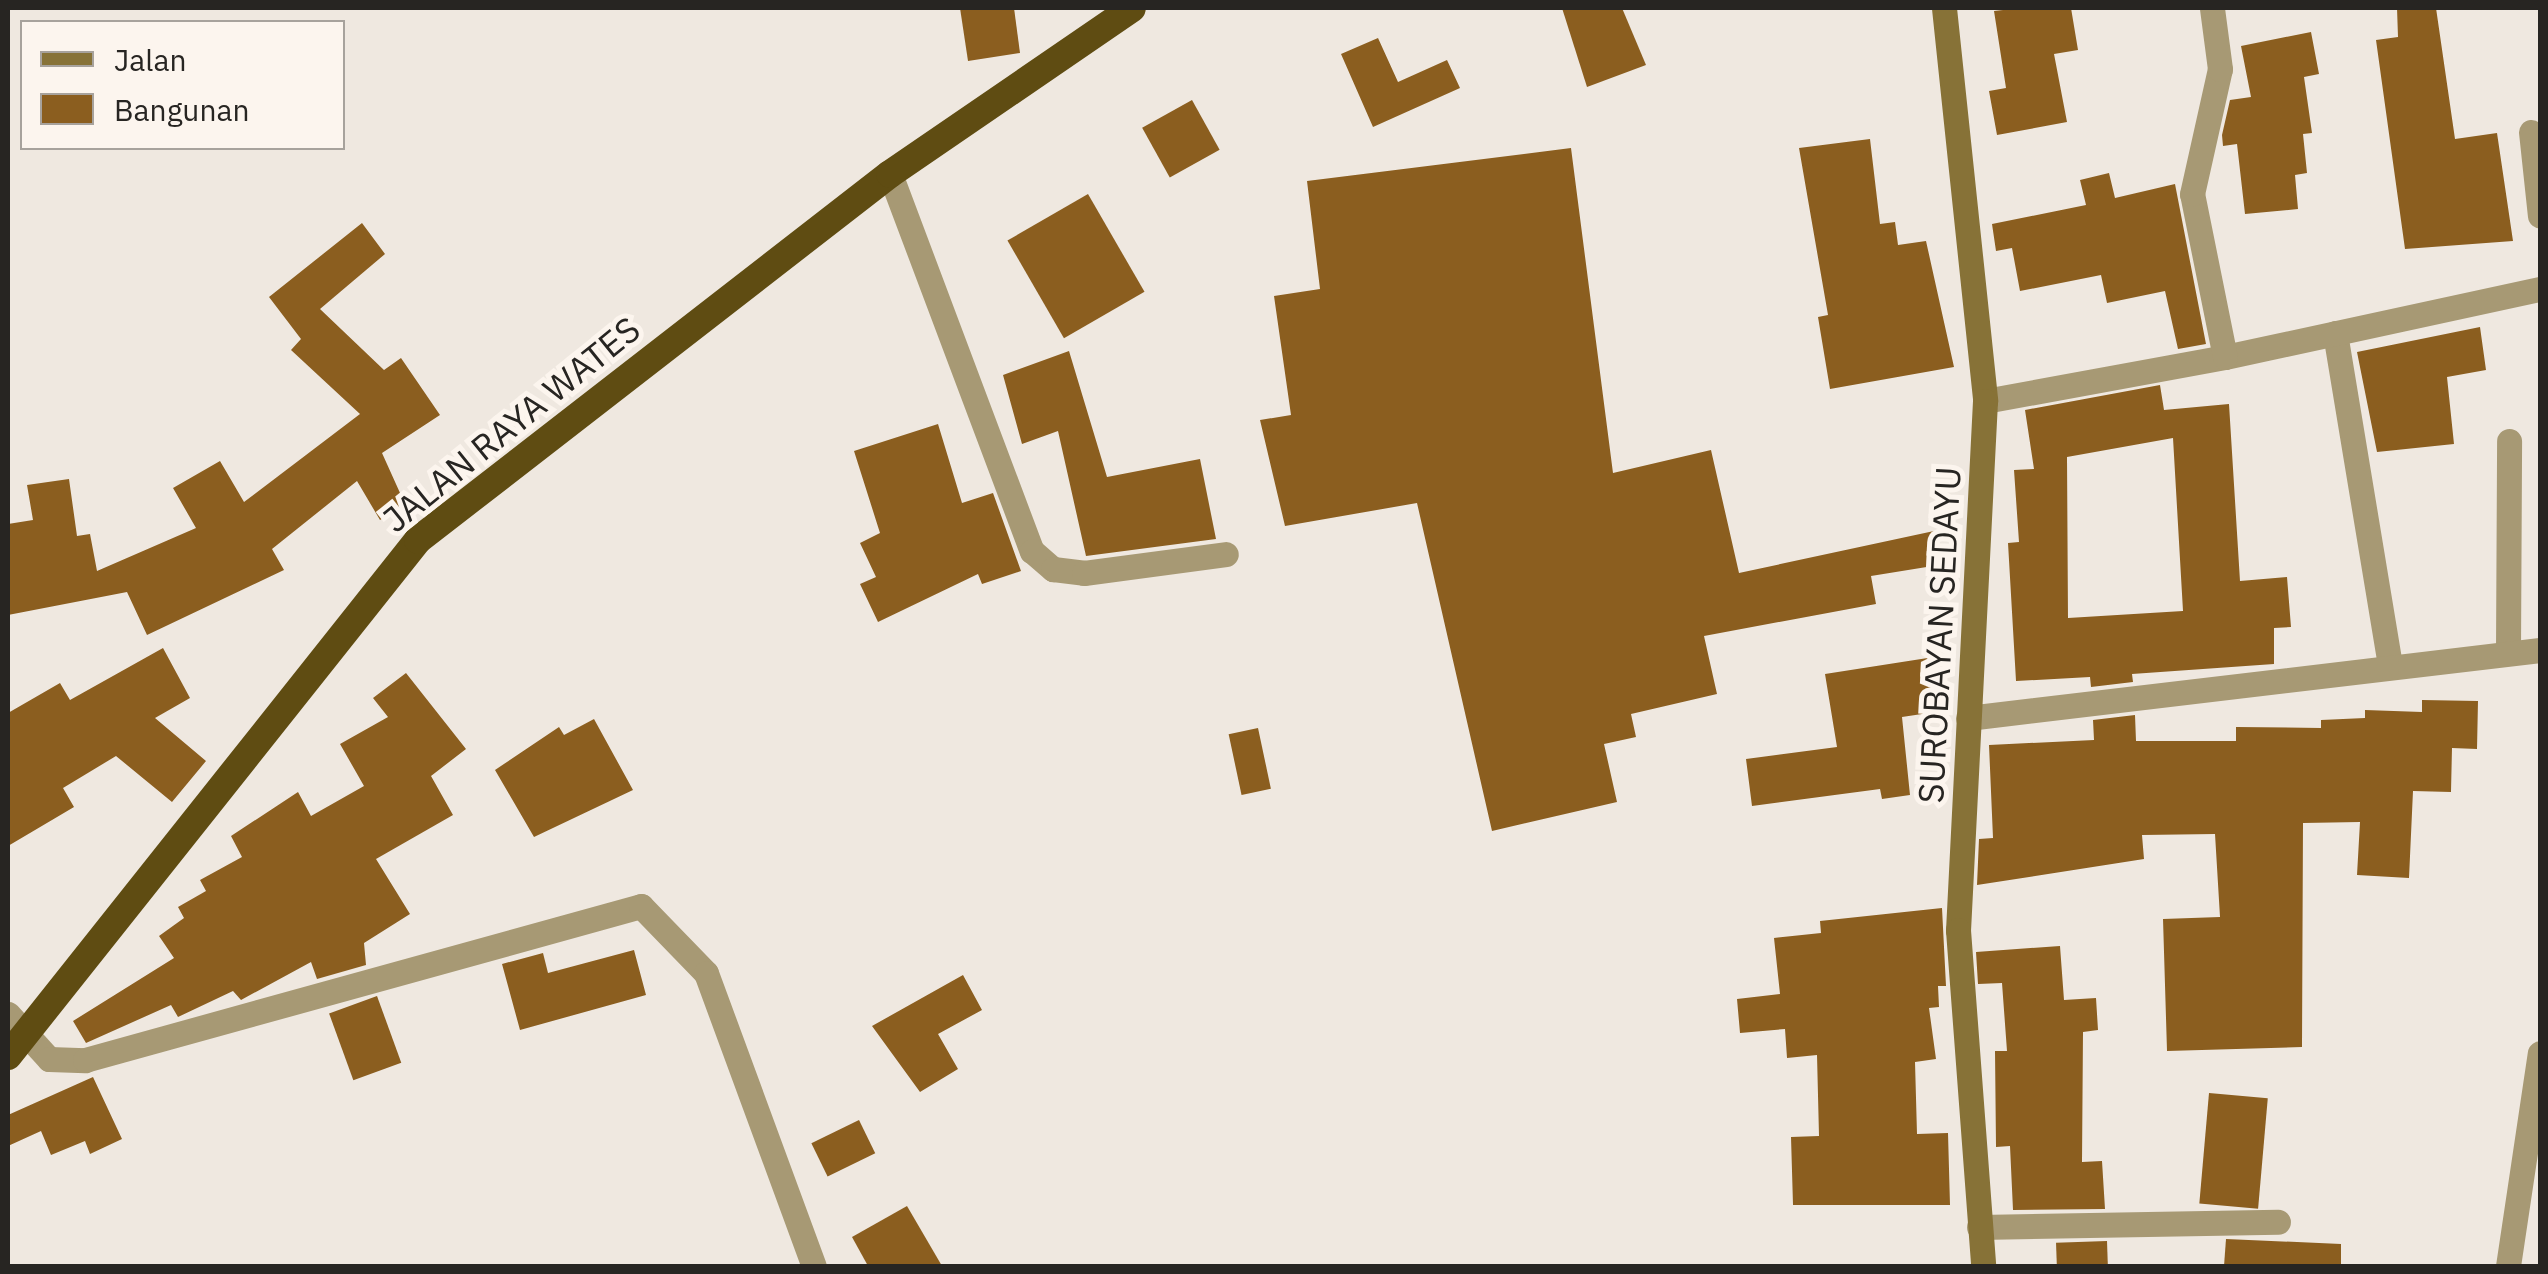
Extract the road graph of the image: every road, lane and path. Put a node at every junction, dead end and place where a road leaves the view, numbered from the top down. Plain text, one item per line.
1 (1132, 8) edge
2 (1944, 8) edge
3 (2212, 8) edge
4 (2531, 132) dead end
5 (890, 174) junction
6 (2540, 216) edge
7 (2540, 289) edge
8 (2335, 333) junction
9 (2225, 357) junction
10 (1985, 401) junction
11 (2509, 441) dead end
12 (1226, 554) dead end
13 (2508, 650) junction
14 (2540, 650) edge
15 (2390, 665) junction
16 (1968, 718) junction
17 (8, 1014) edge
18 (30, 1038) junction
19 (2540, 1052) edge
20 (8, 1056) edge
21 (2278, 1222) dead end
22 (1979, 1227) junction
23 (814, 1266) edge
24 (1983, 1266) edge
25 (2508, 1266) edge

1 - 5 highway, JALAN RAYA WATES
2 - 10 main road, SUROBAYAN SEDAYU
3 - 9 street
4 - 6 street
5 - 12 street
5 - 18 highway, JALAN RAYA WATES
7 - 8 street
8 - 9 street
8 - 15 street
9 - 10 street
10 - 16 main road, SUROBAYAN SEDAYU
11 - 13 street
13 - 14 street
13 - 15 street
15 - 16 street
16 - 22 main road, SUROBAYAN SEDAYU
17 - 18 street
18 - 20 highway, JALAN RAYA WATES
18 - 23 street
19 - 25 street
21 - 22 street
22 - 24 main road, SUROBAYAN SEDAYU

